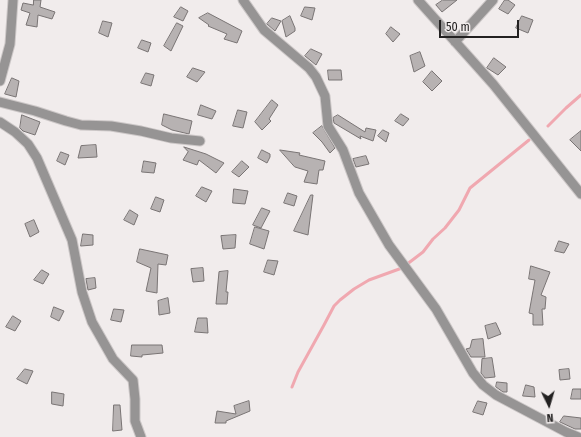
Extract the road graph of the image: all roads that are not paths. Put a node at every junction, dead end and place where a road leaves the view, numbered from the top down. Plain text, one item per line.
1 (13, 0) edge
2 (243, 0) edge
3 (418, 0) edge
4 (493, 0) edge
5 (455, 42) junction
6 (0, 81) edge
7 (0, 102) edge
8 (0, 122) edge
9 (200, 141) dead end
10 (581, 194) edge
11 (141, 437) edge
12 (578, 437) edge

1 - 6 street
2 - 12 street
3 - 5 street
4 - 5 street
5 - 10 street
7 - 9 street
8 - 11 street

